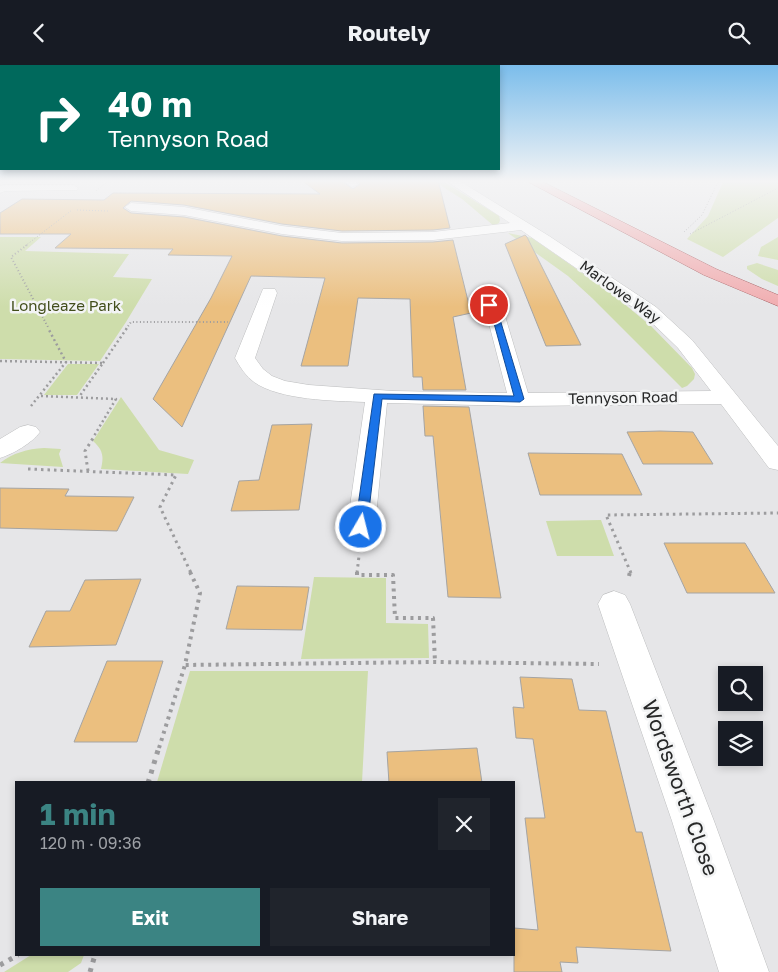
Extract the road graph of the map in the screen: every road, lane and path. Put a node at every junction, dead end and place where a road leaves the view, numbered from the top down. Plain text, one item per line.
1 (55, 222) edge
2 (242, 222) edge
3 (518, 222) edge
4 (614, 222) edge
5 (695, 222) edge
6 (712, 222) edge
7 (524, 226) junction
8 (684, 233) dead end
9 (688, 235) dead end
10 (269, 293) dead end
11 (482, 294) dead end
12 (778, 301) edge
13 (257, 322) junction
14 (0, 361) edge
15 (66, 362) junction
16 (103, 363) junction
17 (377, 396) junction
18 (78, 397) junction
19 (727, 397) junction
20 (520, 399) junction
21 (28, 432) dead end
22 (0, 450) edge
23 (778, 462) edge
24 (20, 468) dead end
25 (88, 471) junction
26 (778, 513) edge
27 (361, 527) joint
28 (623, 589) joint
29 (435, 662) junction
30 (185, 665) junction
31 (636, 665) junction
32 (149, 781) edge
33 (16, 956) edge
34 (95, 956) edge
35 (0, 965) edge
36 (90, 972) edge
37 (744, 972) edge

1 - 15 path
2 - 7 street
3 - 7 street, Marlowe Way
4 - 12 main road
5 - 8 path
6 - 9 path
7 - 19 street, Marlowe Way
10 - 13 street, Tennyson Road
11 - 20 street
13 - 16 path
13 - 17 street, Tennyson Road
14 - 15 path
15 - 16 path
15 - 18 path
16 - 18 path
17 - 20 street, Tennyson Road
17 - 27 street
18 - 25 path
19 - 20 street, Tennyson Road
19 - 23 street, Marlowe Way
21 - 22 street
24 - 25 path
25 - 30 path
26 - 28 path
27 - 29 path
28 - 31 street, Wordsworth Close
29 - 30 path
29 - 31 path
30 - 32 path
31 - 37 street, Wordsworth Close
33 - 35 path
34 - 36 path

